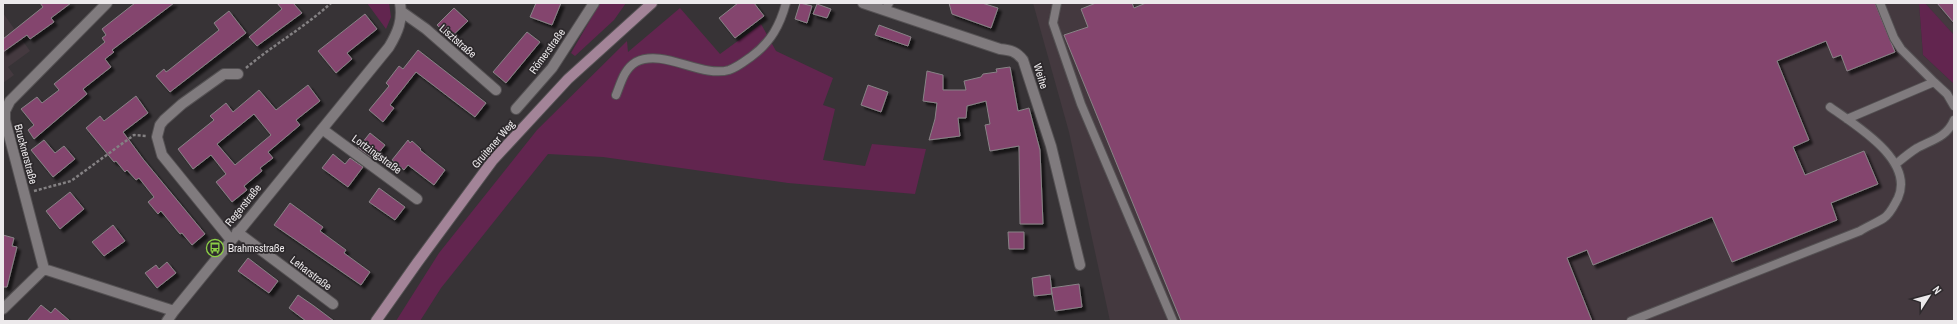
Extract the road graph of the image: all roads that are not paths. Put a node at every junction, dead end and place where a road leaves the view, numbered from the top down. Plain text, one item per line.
1 (107, 3) edge
2 (594, 3) edge
3 (652, 3) edge
4 (786, 3) edge
5 (863, 3) edge
6 (1057, 3) edge
7 (1880, 3) edge
8 (887, 7) edge
9 (401, 8) edge
10 (238, 74) road end
11 (1934, 82) junction
12 (496, 90) dead end
13 (616, 95) dead end
14 (1954, 106) edge
15 (1830, 107) dead end
16 (516, 109) dead end
17 (1847, 119) junction
18 (1954, 120) edge
19 (322, 129) junction
20 (1896, 164) junction
21 (417, 199) dead end
22 (237, 232) junction
23 (230, 240) junction
24 (1080, 265) dead end
25 (44, 270) junction
26 (333, 304) dead end
27 (3, 309) edge
28 (174, 311) junction
29 (168, 321) edge
30 (376, 321) edge
31 (1173, 321) edge
32 (1631, 321) edge

1 - 25 street, Brucknerstraße
2 - 16 street, Römerstraße
3 - 30 street, Gruitener Weg
4 - 13 lane
5 - 8 street, Weihe
6 - 31 lane
7 - 11 lane
8 - 24 street, Weihe
9 - 12 street, Lisztstraße
9 - 19 street, Regerstraße
10 - 23 street
11 - 14 lane
11 - 17 lane
15 - 17 lane
17 - 20 lane
18 - 20 lane
19 - 21 street, Lortzingstraße
19 - 22 street, Regerstraße
20 - 32 lane
22 - 23 street, Regerstraße
22 - 26 street, Leharstraße
23 - 28 street, Regerstraße
25 - 27 street
25 - 28 street
28 - 29 street, Regerstraße

